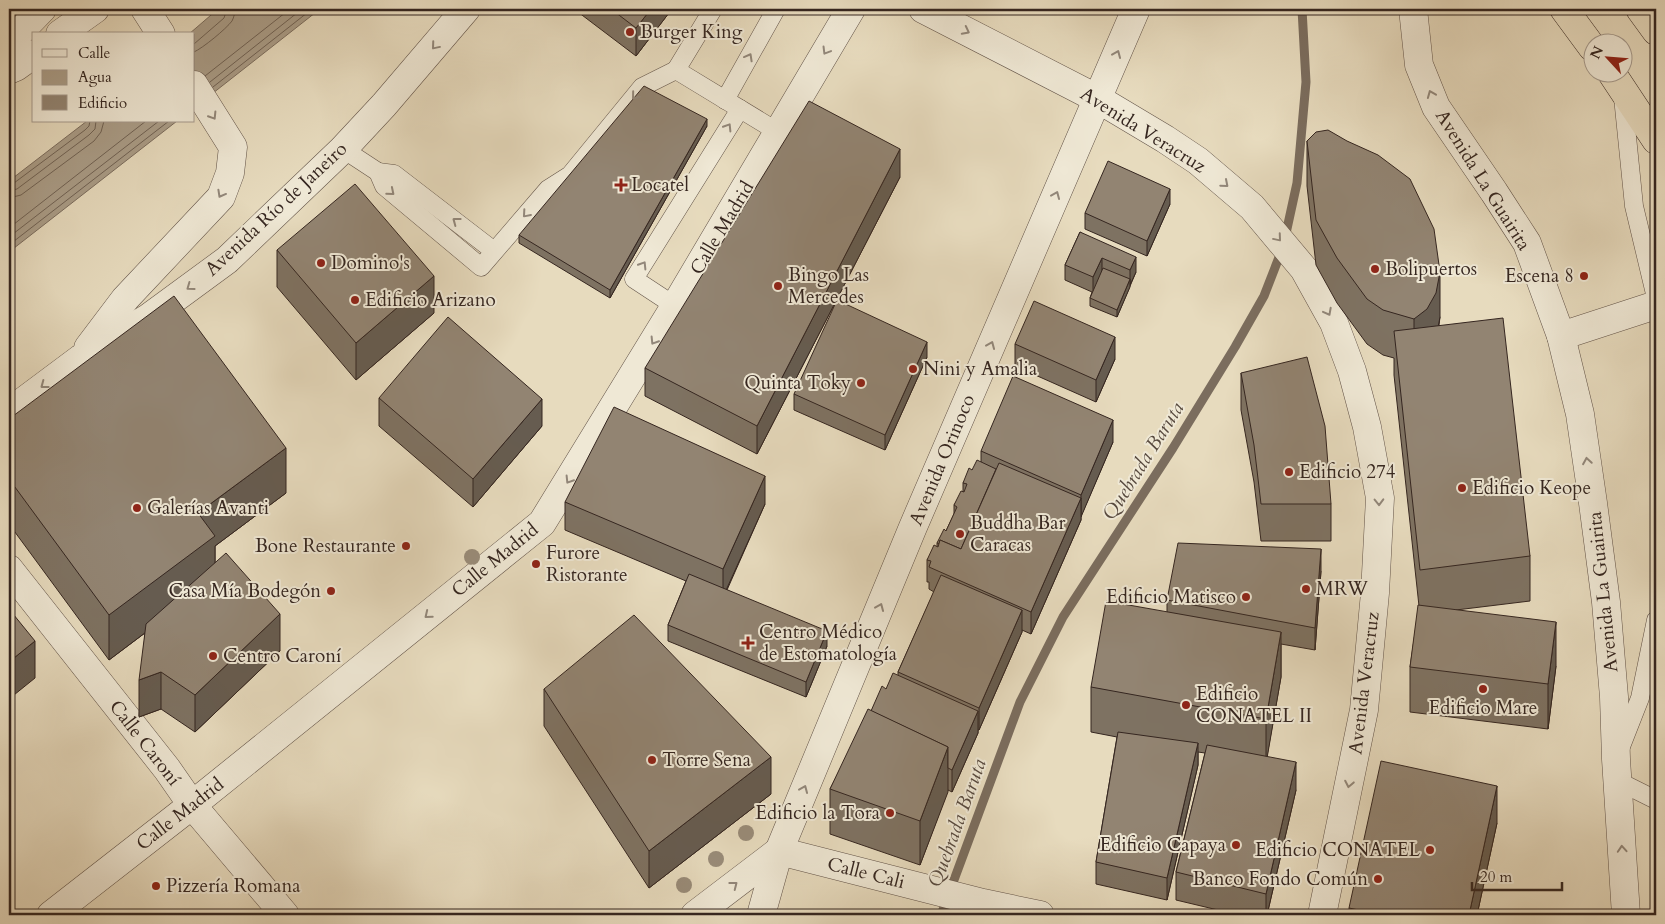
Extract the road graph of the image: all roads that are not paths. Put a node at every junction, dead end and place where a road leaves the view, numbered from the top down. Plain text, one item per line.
1 (42, 9) edge
2 (95, 9) edge
3 (145, 9) edge
4 (466, 9) edge
5 (713, 9) edge
6 (776, 9) edge
7 (851, 9) edge
8 (923, 9) edge
9 (1136, 9) edge
10 (1413, 9) edge
11 (1564, 9) edge
12 (1640, 9) edge
13 (1656, 30) edge
14 (63, 32) edge
15 (160, 32) edge
16 (1582, 33) edge
17 (9, 43) edge
18 (32, 55) edge
19 (9, 70) edge
20 (676, 70) junction
21 (1617, 82) edge
22 (1618, 82) edge
23 (195, 88) edge
24 (1098, 99) junction
25 (732, 104) junction
26 (778, 132) junction
27 (1656, 140) edge
28 (343, 149) junction
29 (1656, 298) edge
30 (1656, 305) edge
31 (675, 306) junction
32 (1562, 336) junction
33 (80, 359) junction
34 (9, 412) edge
35 (9, 569) edge
36 (1656, 621) edge
37 (1617, 770) junction
38 (1656, 800) edge
39 (192, 805) junction
40 (779, 850) junction
41 (50, 915) edge
42 (285, 915) edge
43 (695, 915) edge
44 (761, 915) edge
45 (1040, 915) edge
46 (1322, 915) edge
47 (1626, 915) edge

1 - 17 street
2 - 14 street
3 - 15 street
4 -> 28 street, Avenida Río de Janeiro
5 - 20 lane
25 -> 6 lane
7 -> 26 street, Calle Madrid
8 -> 24 street, Avenida Veracruz
24 -> 9 street, Avenida Orinoco
32 -> 10 street, Avenida La Guairita
11 - 16 highway
12 - 13 highway
18 - 19 street
20 - 25 lane
20 -> 28 lane
21 - 29 lane
22 - 27 highway
23 -> 33 street
40 -> 24 street, Avenida Orinoco
24 -> 46 street, Avenida Veracruz
25 - 26 lane
31 -> 25 lane
26 - 31 street, Calle Madrid
28 -> 33 street, Avenida Río de Janeiro
30 - 32 street
31 -> 39 street, Calle Madrid
37 -> 32 street, Avenida La Guairita
33 -> 34 street, Avenida Río de Janeiro
35 - 39 street, Calle Caroní
36 - 37 lane
37 - 38 lane
47 -> 37 street, Avenida La Guairita
39 - 41 street, Calle Madrid
39 - 42 street, Calle Caroní
43 -> 40 street
40 - 44 street, Avenida Orinoco
40 - 45 street, Calle Cali

